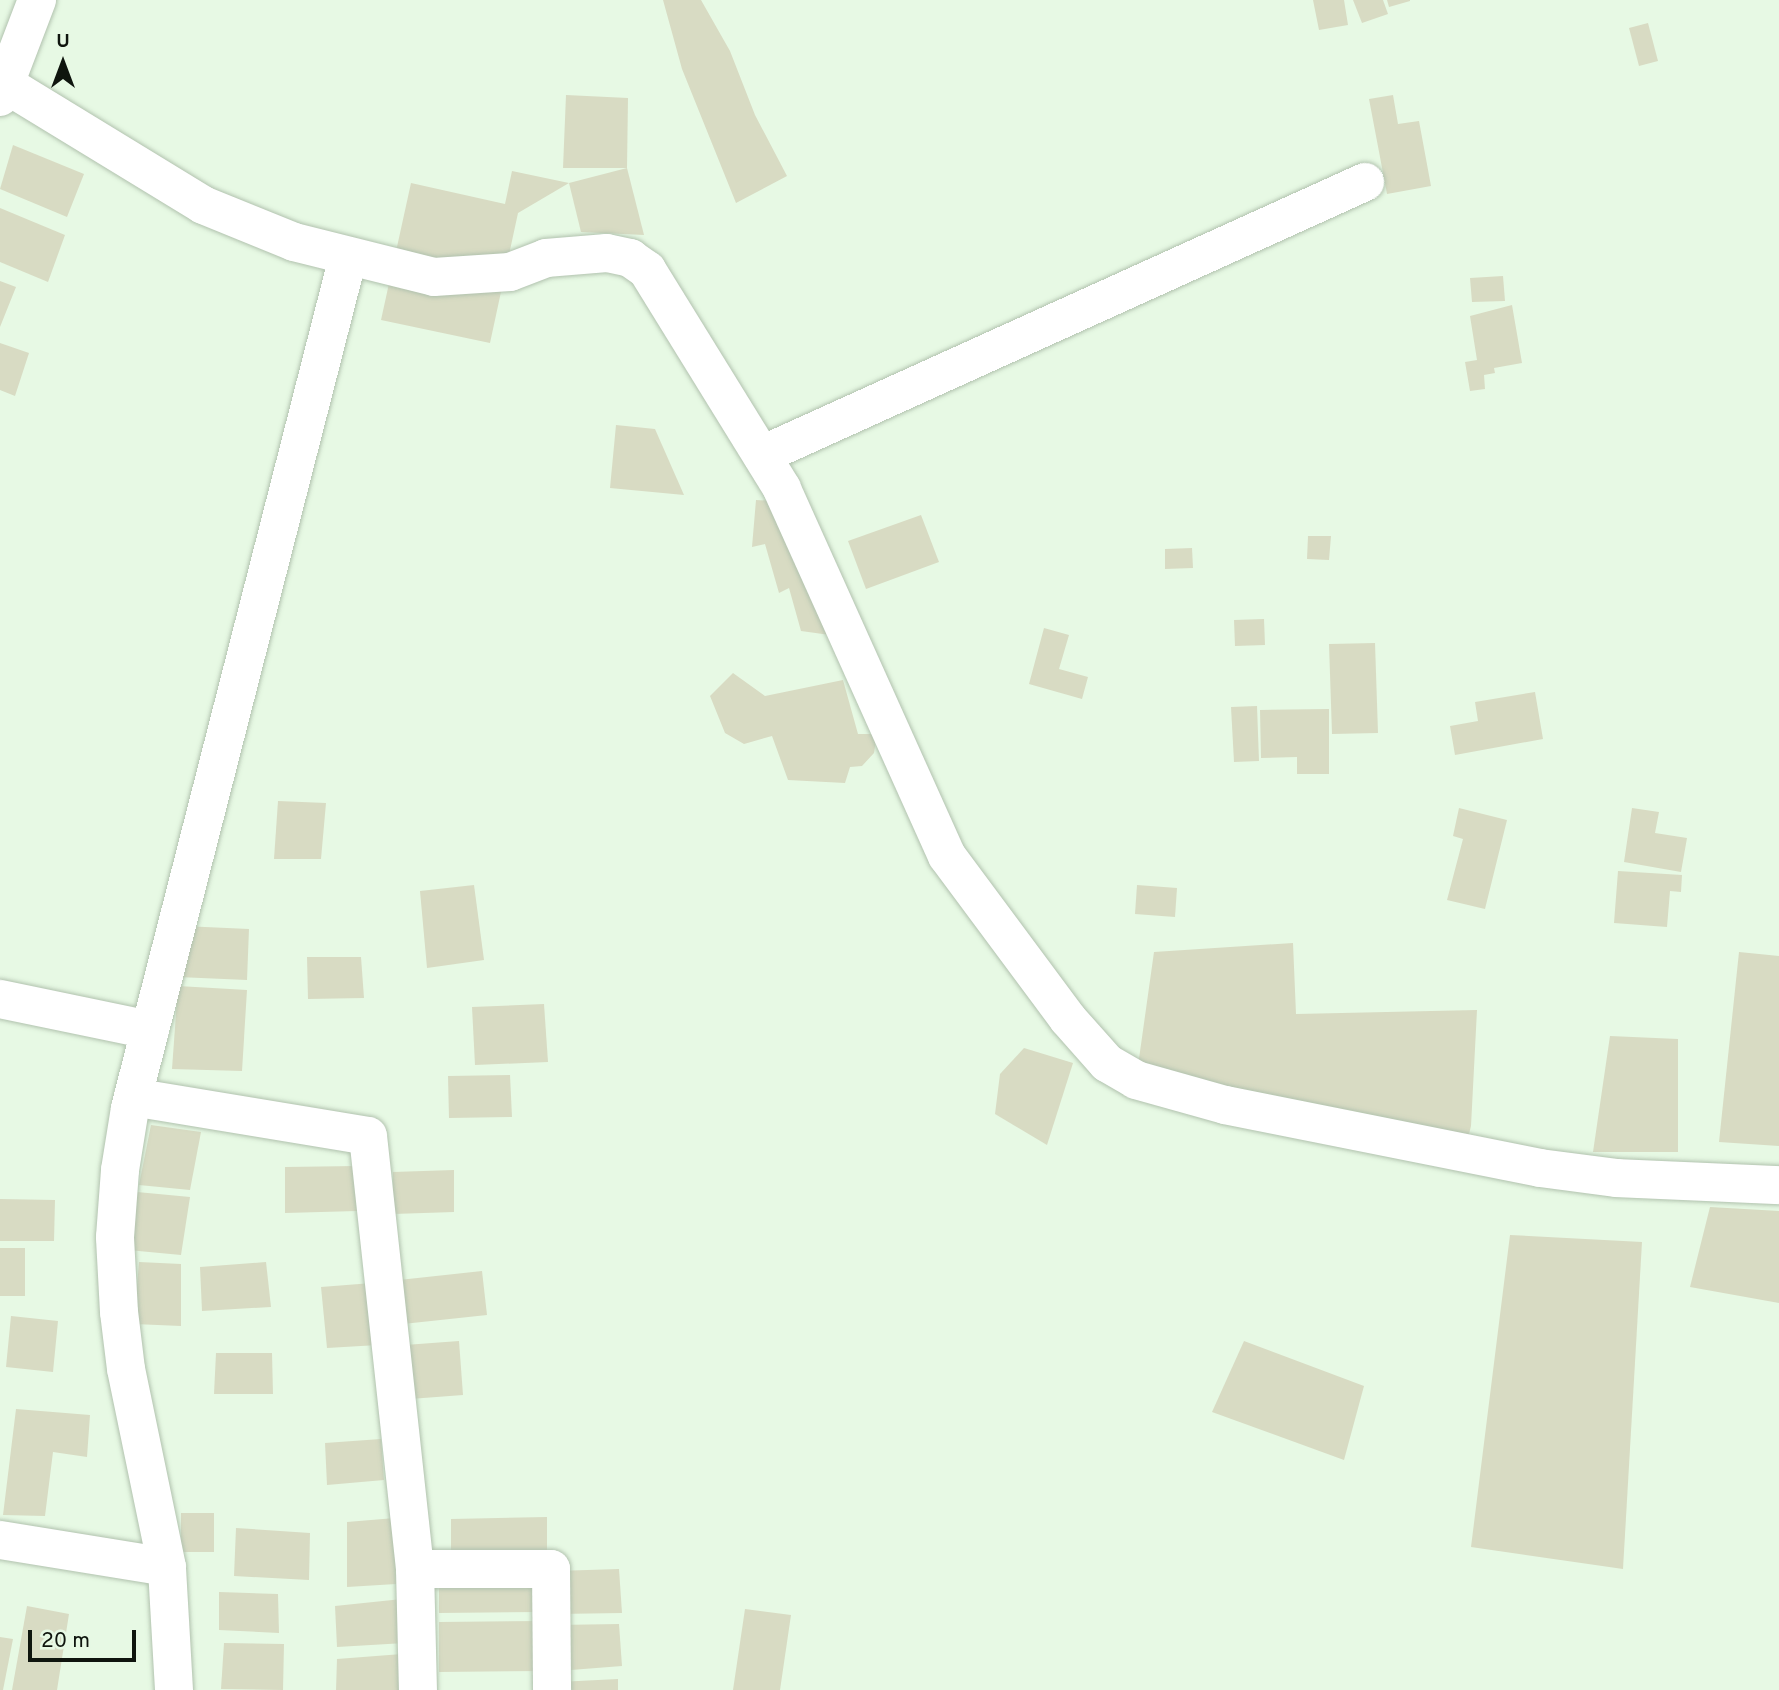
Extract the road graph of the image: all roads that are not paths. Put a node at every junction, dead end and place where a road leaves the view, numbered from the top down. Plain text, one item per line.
1 (37, 0) edge
2 (2, 91) edge
3 (1366, 182) dead end
4 (348, 257) junction
5 (762, 455) junction
6 (0, 999) edge
7 (150, 1030) junction
8 (133, 1097) junction
9 (1779, 1185) edge
10 (0, 1540) edge
11 (159, 1567) junction
12 (415, 1569) junction
13 (174, 1690) edge
14 (418, 1690) edge
15 (552, 1690) edge

1 - 2 street
2 - 4 street
3 - 5 street
4 - 5 street
4 - 7 street
5 - 9 street
6 - 7 street
7 - 8 street
8 - 11 street
8 - 12 street
10 - 11 street
11 - 13 street
12 - 14 street
12 - 15 street

